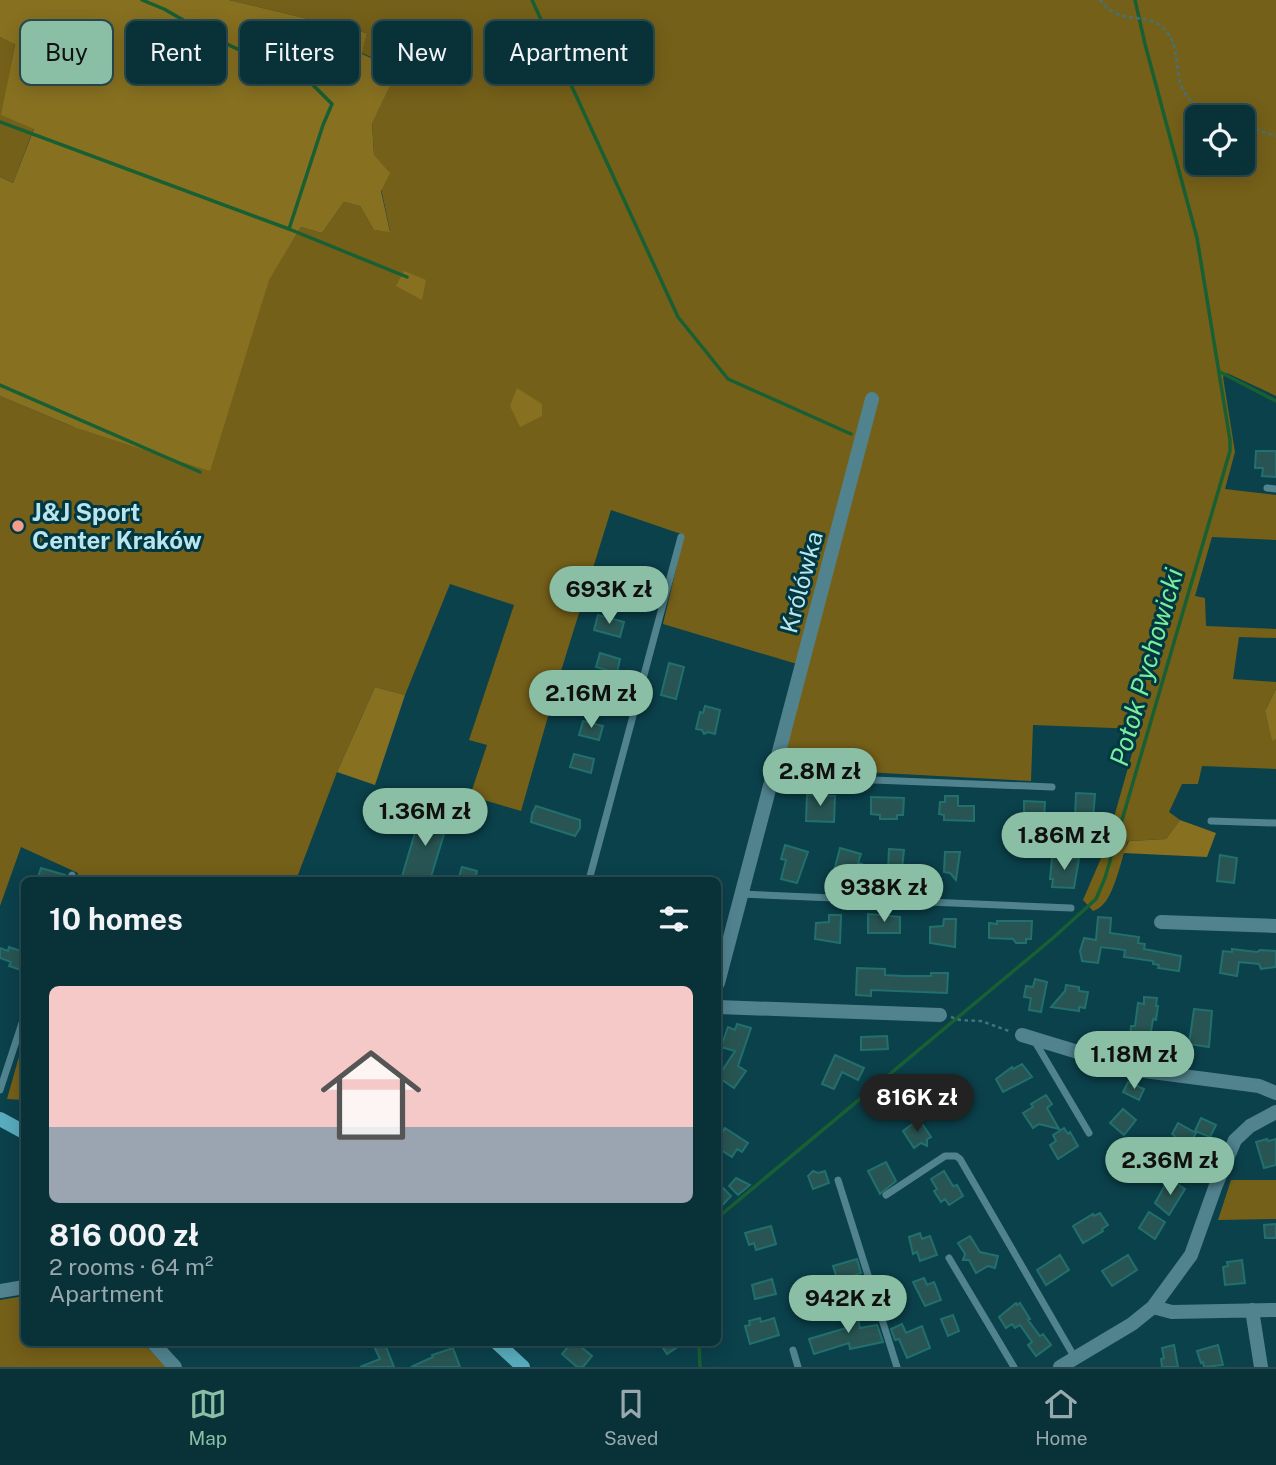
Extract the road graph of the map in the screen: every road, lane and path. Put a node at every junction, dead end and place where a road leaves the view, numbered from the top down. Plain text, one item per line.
1 (1100, 0) edge
2 (1196, 105) edge
3 (1255, 129) edge
4 (1276, 136) edge
5 (873, 399) dead end
6 (681, 537) dead end
7 (773, 776) junction
8 (1052, 787) dead end
9 (1211, 821) dead end
10 (1276, 823) edge
11 (590, 877) edge
12 (740, 894) junction
13 (1071, 908) dead end
14 (1161, 922) dead end
15 (1276, 926) edge
16 (721, 971) edge
17 (721, 1007) edge
18 (946, 1016) joint
19 (21, 1026) edge
20 (1028, 1037) junction
21 (0, 1090) edge
22 (1276, 1093) edge
23 (1276, 1112) edge
24 (0, 1119) edge
25 (21, 1130) edge
26 (1089, 1133) dead end
27 (838, 1180) dead end
28 (886, 1195) dead end
29 (949, 1258) dead end
30 (21, 1288) edge
31 (0, 1292) edge
32 (1153, 1307) junction
33 (1252, 1310) junction
34 (1276, 1310) edge
35 (156, 1346) edge
36 (500, 1346) edge
37 (793, 1350) dead end
38 (1076, 1359) junction
39 (175, 1367) edge
40 (523, 1367) edge
41 (797, 1367) edge
42 (897, 1367) edge
43 (1014, 1367) edge
44 (1060, 1367) edge
45 (1261, 1367) edge

1 - 2 path
3 - 4 path
5 - 7 street, Królówka
6 - 11 lane
7 - 8 lane
7 - 12 street, Królówka
9 - 10 lane
12 - 13 lane
12 - 16 street, Królówka
14 - 15 street
17 - 18 street
18 - 20 path
19 - 21 lane
20 - 22 street
20 - 26 lane
23 - 32 street
24 - 25 street
27 - 42 lane
28 - 38 lane
29 - 43 lane
30 - 31 street
32 - 33 street
32 - 38 street
33 - 34 street
33 - 45 street
35 - 39 street
36 - 40 street
37 - 41 lane
38 - 44 street

